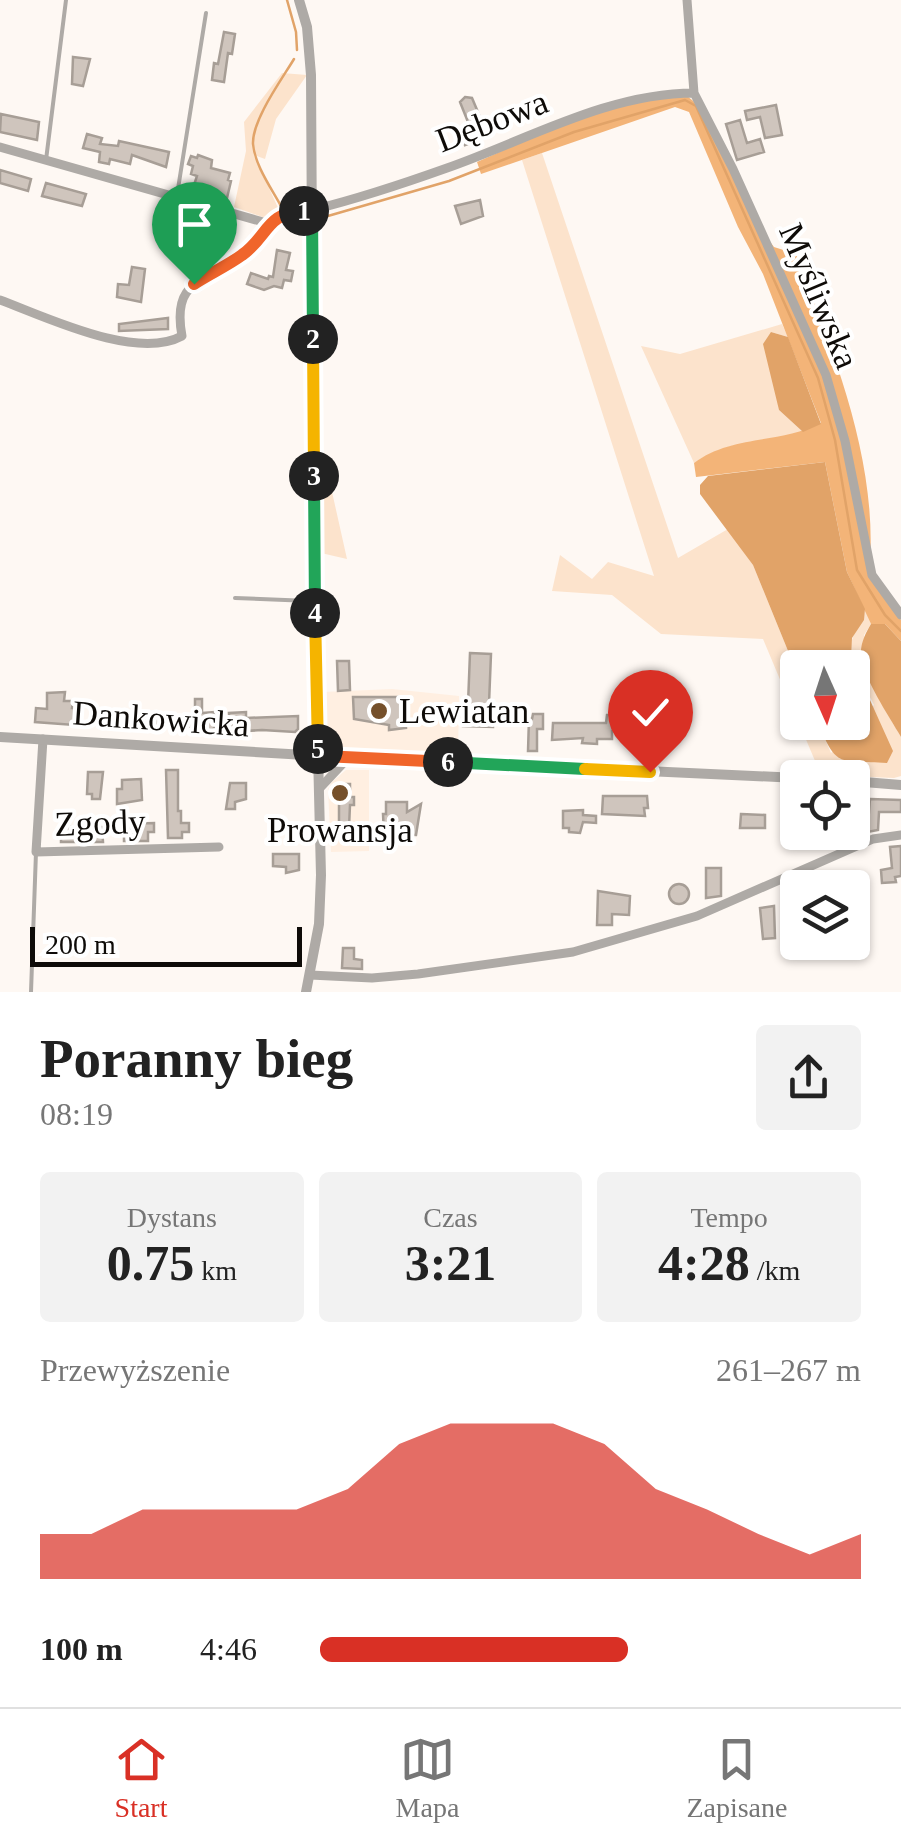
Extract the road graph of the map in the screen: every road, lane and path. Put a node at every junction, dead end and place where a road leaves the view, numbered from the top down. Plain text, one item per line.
1 (66, 0) edge
2 (299, 0) edge
3 (686, 0) edge
4 (206, 12) dead end
5 (694, 92) junction
6 (0, 147) edge
7 (46, 160) junction
8 (177, 198) junction
9 (312, 210) junction
10 (270, 224) junction
11 (0, 300) edge
12 (235, 598) dead end
13 (315, 601) junction
14 (901, 615) edge
15 (0, 737) edge
16 (43, 739) junction
17 (318, 756) junction
18 (348, 758) junction
19 (780, 777) edge
20 (870, 782) edge
21 (901, 785) edge
22 (319, 790) junction
23 (901, 835) edge
24 (219, 847) dead end
25 (36, 852) junction
26 (310, 975) junction
27 (31, 992) edge
28 (306, 992) edge

1 - 7 lane
2 - 9 street
3 - 5 street, Myśliwska
4 - 8 lane
5 - 9 street, Dębowa
5 - 14 street, Myśliwska
6 - 7 street
7 - 8 street
8 - 10 street
9 - 10 street, Dębowa
9 - 13 street
10 - 11 street
12 - 13 lane
13 - 17 street
15 - 16 street, Dankowicka
16 - 17 street, Dankowicka
16 - 25 street, Zgody
17 - 18 street, Dankowicka
17 - 22 street
18 - 19 street, Dankowicka
18 - 22 street
20 - 21 street
22 - 26 street
23 - 26 street
24 - 25 street, Zgody
25 - 27 lane
26 - 28 street

